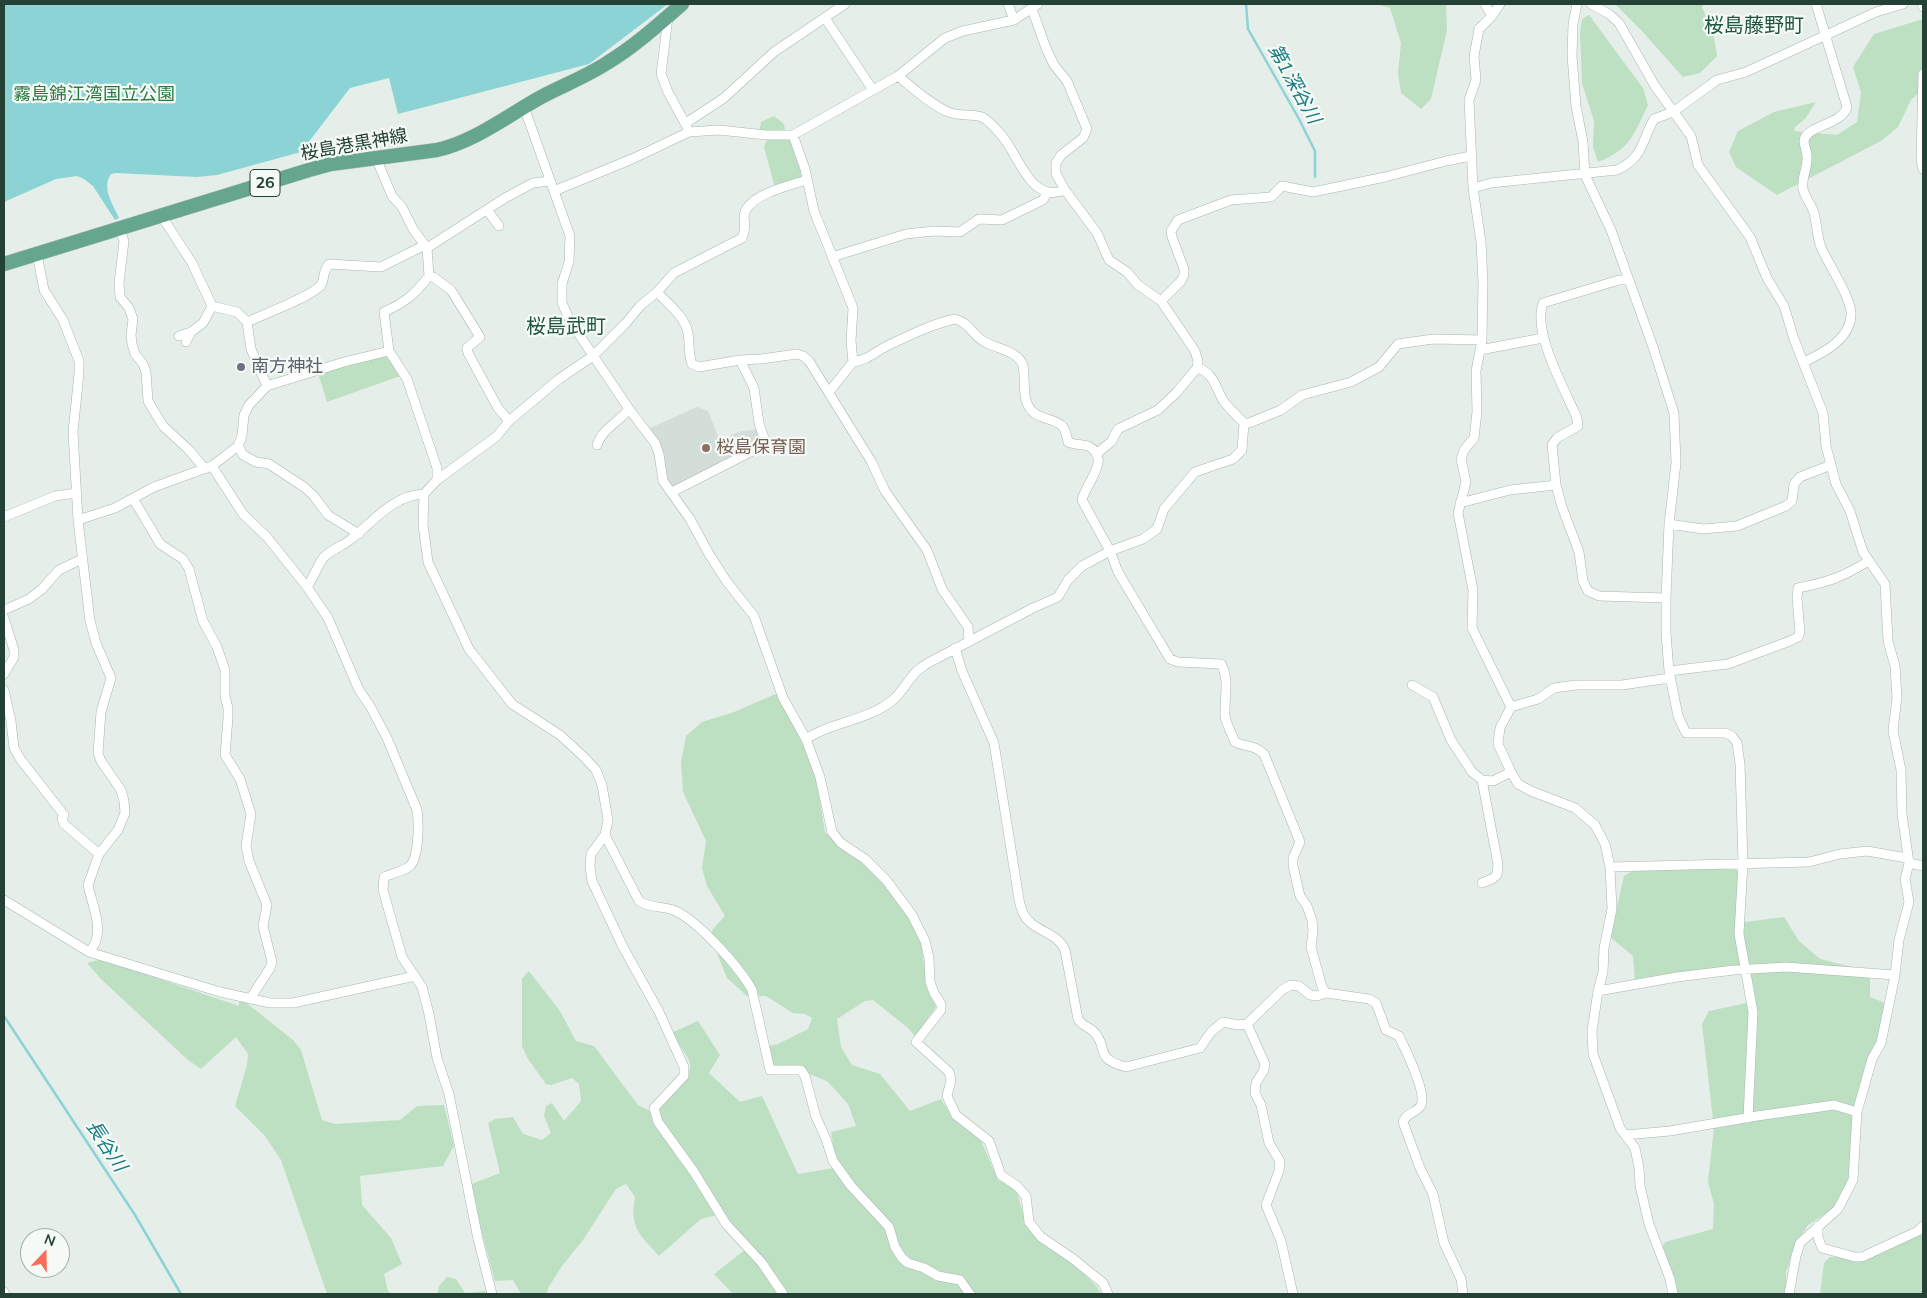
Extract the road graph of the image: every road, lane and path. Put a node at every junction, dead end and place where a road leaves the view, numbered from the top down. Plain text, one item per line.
1 (682, 4) edge
2 (845, 4) edge
3 (1008, 4) edge
4 (1485, 4) edge
5 (1500, 4) edge
6 (1577, 4) edge
7 (1591, 4) edge
8 (1816, 4) edge
9 (1903, 4) edge
10 (1035, 6) edge
11 (1492, 16) junction
12 (668, 17) junction
13 (825, 18) junction
14 (1014, 20) junction
15 (1825, 35) junction
16 (1923, 74) edge
17 (898, 76) junction
18 (873, 90) junction
19 (524, 108) junction
20 (1673, 112) junction
21 (688, 127) junction
22 (792, 135) junction
23 (1471, 156) junction
24 (376, 158) junction
25 (1923, 169) edge
26 (1585, 175) junction
27 (807, 180) junction
28 (550, 181) junction
29 (1473, 188) junction
30 (554, 190) junction
31 (1065, 190) junction
32 (1047, 193) junction
33 (487, 210) junction
34 (161, 215) junction
35 (498, 226) dead end
36 (119, 228) junction
37 (426, 246) junction
38 (37, 254) junction
39 (832, 257) junction
40 (4, 264) edge
41 (429, 276) junction
42 (1629, 280) junction
43 (657, 292) junction
44 (1161, 301) junction
45 (212, 306) junction
46 (247, 322) junction
47 (1543, 338) junction
48 (183, 339) dead end
49 (1482, 340) junction
50 (1480, 350) junction
51 (389, 351) junction
52 (593, 356) junction
53 (740, 360) junction
54 (853, 362) junction
55 (1804, 362) junction
56 (1197, 368) junction
57 (268, 386) junction
58 (829, 392) junction
59 (629, 409) junction
60 (509, 421) junction
61 (1247, 423) junction
62 (596, 445) dead end
63 (238, 446) junction
64 (1096, 454) junction
65 (1831, 465) junction
66 (209, 467) junction
67 (437, 480) junction
68 (1556, 486) junction
69 (672, 492) junction
70 (76, 493) junction
71 (424, 494) junction
72 (134, 500) junction
73 (1460, 503) junction
74 (4, 517) edge
75 (78, 520) junction
76 (1669, 524) junction
77 (358, 534) junction
78 (1110, 551) junction
79 (82, 559) junction
80 (1869, 561) junction
81 (307, 587) junction
82 (1666, 598) junction
83 (4, 610) edge
84 (4, 618) edge
85 (968, 641) junction
86 (955, 648) junction
87 (4, 674) edge
88 (1670, 675) junction
89 (1412, 685) dead end
90 (4, 690) edge
91 (1511, 707) junction
92 (806, 739) junction
93 (1511, 772) junction
94 (1482, 780) junction
95 (605, 835) junction
96 (99, 854) junction
97 (1908, 861) junction
98 (1743, 863) junction
99 (1923, 866) edge
100 (1610, 867) junction
101 (1482, 882) dead end
102 (4, 900) edge
103 (89, 952) junction
104 (1745, 969) junction
105 (1895, 975) junction
106 (415, 976) junction
107 (1598, 991) junction
108 (1326, 992) junction
109 (250, 999) junction
110 (1247, 1024) junction
111 (1857, 1112) junction
112 (1748, 1118) junction
113 (1625, 1135) junction
114 (1818, 1226) junction
115 (1922, 1232) edge
116 (492, 1294) edge
117 (783, 1294) edge
118 (970, 1294) edge
119 (1108, 1294) edge
120 (1292, 1294) edge
121 (1464, 1294) edge
122 (1673, 1294) edge
123 (1790, 1294) edge

1 - 12 main road, 桜島港黒神線 / 26
2 - 13 street
3 - 14 street
4 - 11 street
5 - 11 street
6 - 26 street
7 - 20 street
8 - 15 street
9 - 15 street
10 - 14 street
10 - 31 street
11 - 23 street
12 - 19 main road, 桜島港黒神線 / 26
12 - 21 street
13 - 18 street
13 - 21 street
14 - 17 street
15 - 20 street
15 - 55 street
16 - 25 street
17 - 18 street
17 - 32 street
18 - 22 street
19 - 24 main road, 桜島港黒神線 / 26
19 - 28 street
20 - 26 street
20 - 55 street
21 - 22 street
21 - 30 street
22 - 27 street
23 - 29 street
23 - 44 street
24 - 34 main road, 桜島港黒神線 / 26
24 - 37 street
26 - 29 street
26 - 42 street
27 - 39 street
27 - 43 street
28 - 30 street
28 - 33 street
29 - 49 street
30 - 52 street
31 - 32 street
31 - 44 street
32 - 39 street
33 - 35 street
33 - 37 street
34 - 36 main road, 桜島港黒神線 / 26
34 - 45 street
36 - 38 main road, 桜島港黒神線 / 26
36 - 66 street
37 - 41 street
37 - 46 street
38 - 40 main road, 桜島港黒神線 / 26
38 - 70 street
39 - 54 street
41 - 51 street
41 - 60 street
42 - 47 street
42 - 76 street
43 - 52 street
43 - 53 street
44 - 56 street
45 - 46 street
45 - 48 street
46 - 57 street
47 - 50 street
47 - 68 street
49 - 50 street
49 - 61 street
50 - 73 street
51 - 57 street
51 - 67 street
52 - 59 street
52 - 60 street
53 - 58 street
53 - 69 street
54 - 58 street
54 - 64 street
55 - 65 street
56 - 61 street
56 - 64 street
57 - 63 street
58 - 85 street
59 - 62 street
59 - 69 street
60 - 67 street
61 - 78 street
63 - 66 street
63 - 77 street
64 - 78 street
65 - 76 street
65 - 80 street
66 - 72 street
66 - 81 street
67 - 71 street
68 - 73 street
68 - 82 street
69 - 92 street
70 - 74 street
70 - 75 street
71 - 77 street
71 - 95 street
72 - 75 street
72 - 109 street
73 - 91 street
75 - 79 street
76 - 82 street
77 - 81 street
78 - 85 street
78 - 108 street
79 - 83 street
79 - 96 street
80 - 88 street
80 - 97 street
81 - 106 street
82 - 88 street
84 - 87 street
85 - 86 street
86 - 92 street
86 - 110 street
88 - 91 street
88 - 98 street
89 - 94 street
90 - 96 street
91 - 93 street
92 - 119 street
93 - 94 street
93 - 100 street
94 - 101 street
95 - 117 street
95 - 118 street
96 - 103 street
97 - 98 street
97 - 99 street
97 - 105 street
98 - 100 street
98 - 104 street
100 - 107 street
102 - 103 street
103 - 109 street
104 - 105 street
104 - 107 street
104 - 112 street
105 - 111 street
106 - 109 street
106 - 116 street
107 - 113 street
108 - 110 street
108 - 121 street
110 - 120 street
111 - 112 street
111 - 114 street
112 - 113 street
113 - 122 street
114 - 115 street
114 - 123 street

